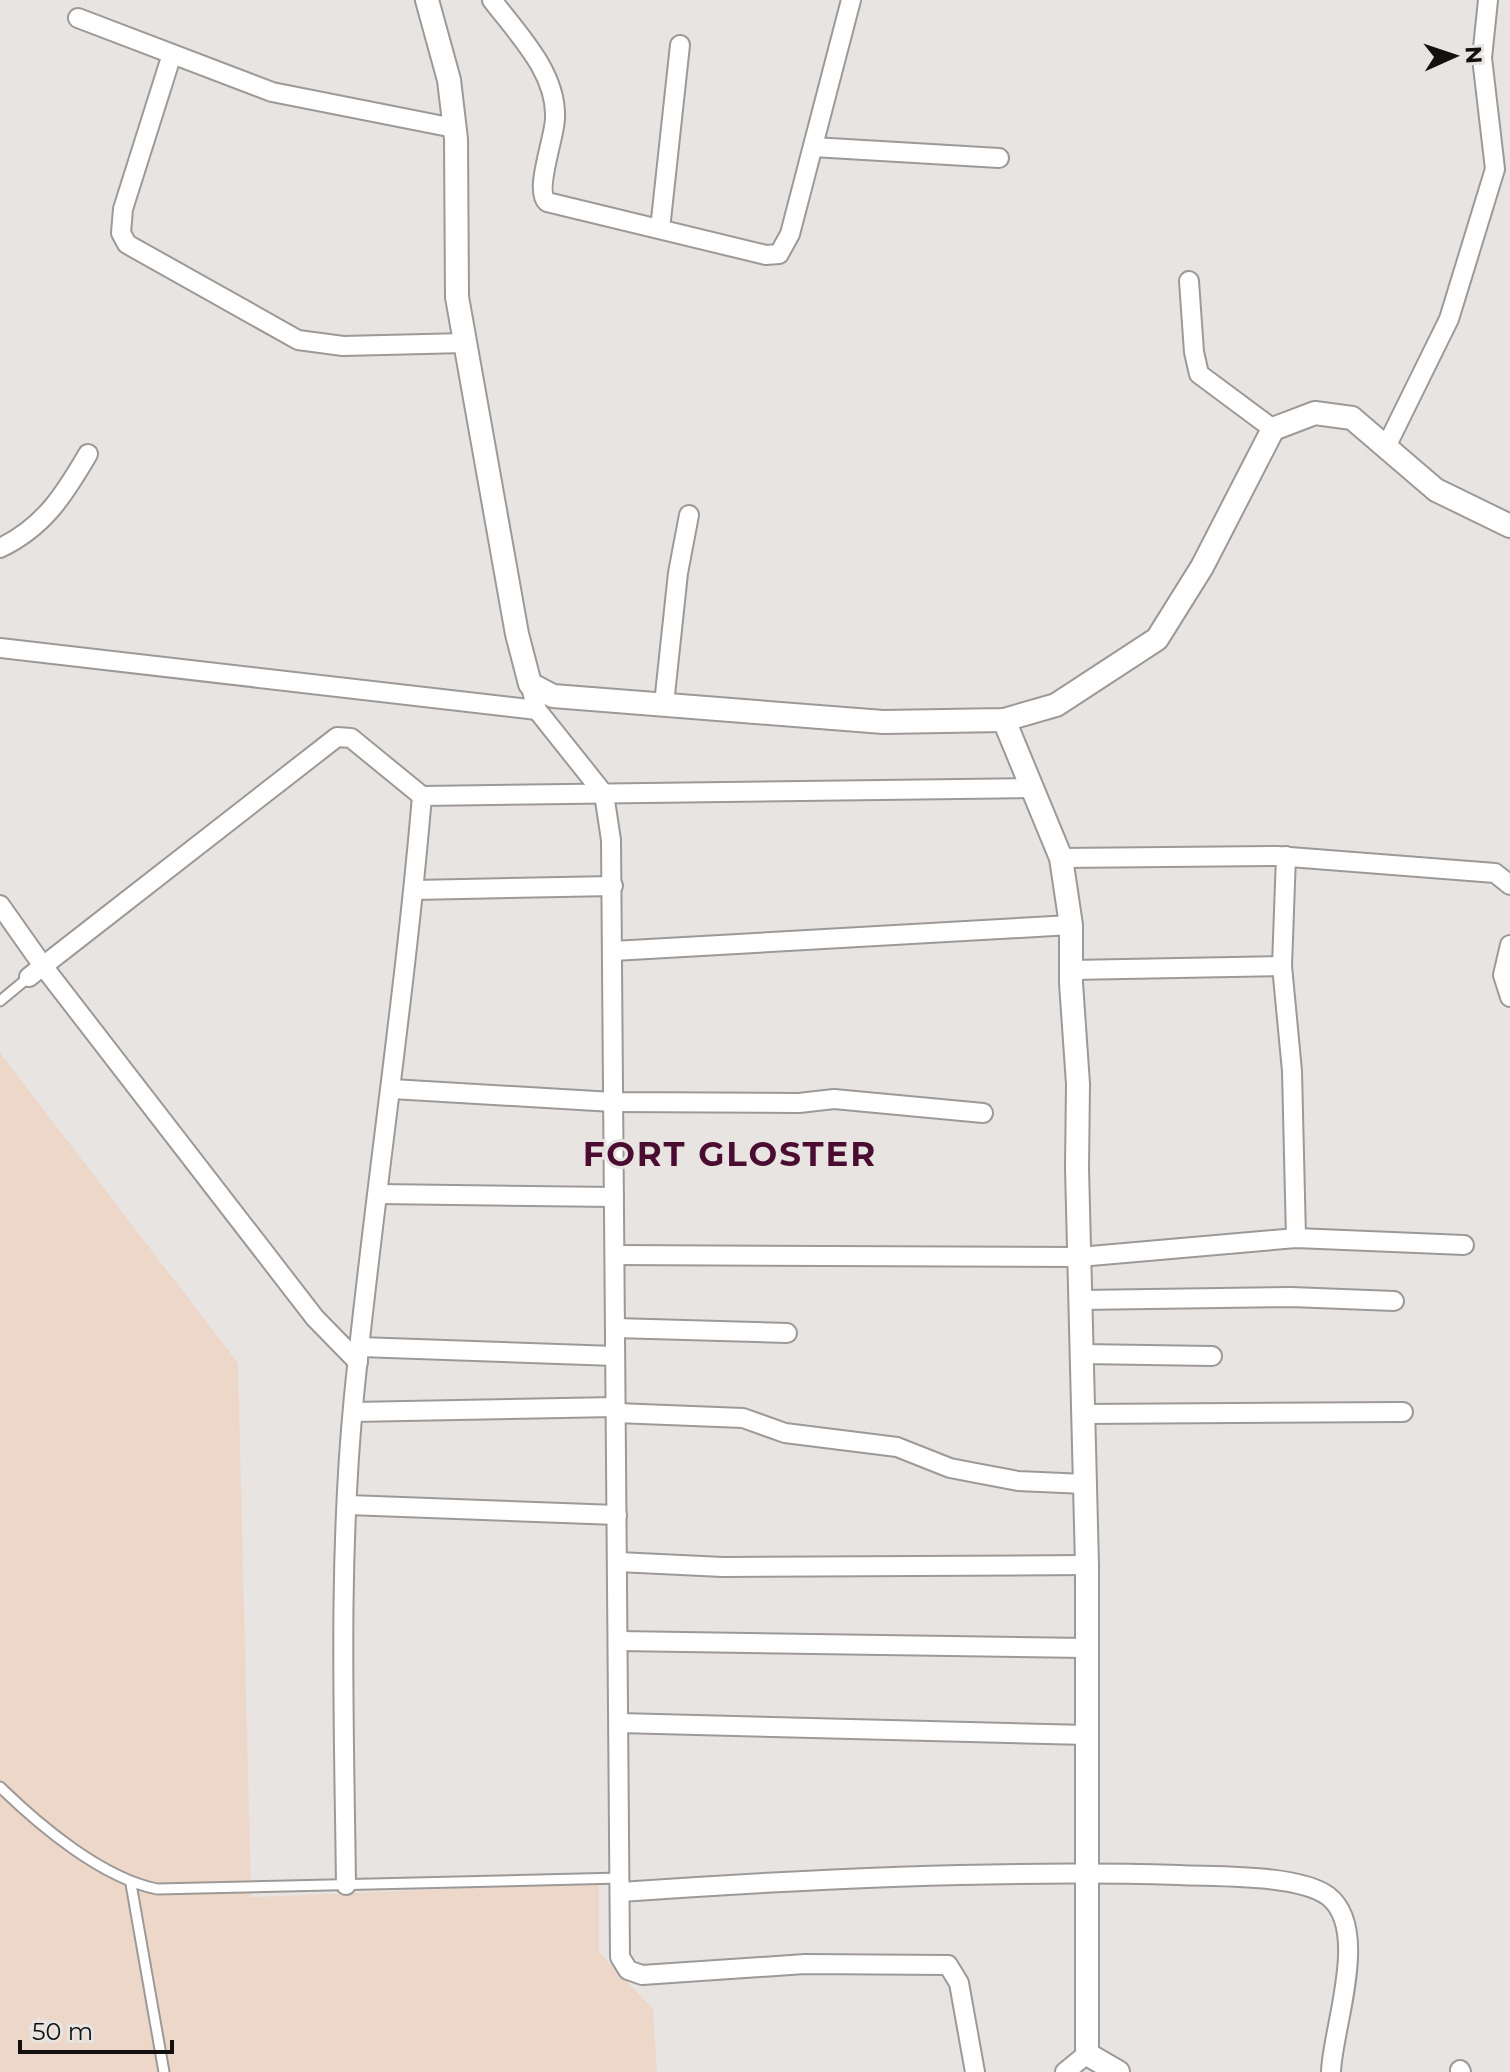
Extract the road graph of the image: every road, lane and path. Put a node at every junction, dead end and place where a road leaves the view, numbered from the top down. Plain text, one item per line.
1 (427, 0) edge
2 (492, 0) edge
3 (851, 0) edge
4 (1488, 0) edge
5 (78, 18) dead end
6 (680, 45) dead end
7 (172, 54) junction
8 (454, 128) junction
9 (813, 147) junction
10 (999, 158) dead end
11 (660, 229) junction
12 (1189, 281) dead end
13 (465, 343) junction
14 (1273, 429) junction
15 (1386, 447) junction
16 (88, 454) dead end
17 (689, 515) dead end
18 (1510, 526) edge
19 (0, 548) edge
20 (0, 648) edge
21 (530, 684) junction
22 (664, 704) junction
23 (537, 710) junction
24 (1004, 720) junction
25 (1032, 788) junction
26 (604, 794) junction
27 (422, 796) junction
28 (1286, 856) junction
29 (1061, 858) junction
30 (1509, 882) edge
31 (613, 886) junction
32 (414, 890) junction
33 (0, 905) edge
34 (1071, 925) junction
35 (1510, 945) edge
36 (613, 951) junction
37 (1282, 966) junction
38 (1071, 970) junction
39 (36, 972) junction
40 (1510, 997) edge
41 (0, 1001) edge
42 (392, 1089) junction
43 (613, 1102) junction
44 (983, 1113) dead end
45 (379, 1194) junction
46 (614, 1197) junction
47 (1296, 1238) junction
48 (1464, 1245) dead end
49 (615, 1255) junction
50 (1079, 1257) junction
51 (1080, 1300) junction
52 (1394, 1301) dead end
53 (615, 1328) junction
54 (787, 1333) dead end
55 (359, 1354) junction
56 (1082, 1354) junction
57 (615, 1356) junction
58 (1212, 1356) dead end
59 (616, 1410) junction
60 (353, 1412) junction
61 (1403, 1412) dead end
62 (1083, 1414) junction
63 (1085, 1484) junction
64 (348, 1505) junction
65 (617, 1515) junction
66 (618, 1562) junction
67 (1087, 1565) junction
68 (619, 1641) junction
69 (1087, 1648) junction
70 (619, 1723) junction
71 (1087, 1735) junction
72 (0, 1787) edge
73 (1087, 1873) junction
74 (131, 1884) junction
75 (346, 1885) junction
76 (621, 1885) junction
77 (1087, 2054) junction
78 (164, 2072) edge
79 (975, 2072) edge
80 (1065, 2072) edge
81 (1118, 2072) edge
82 (1331, 2072) edge

1 - 8 street
2 - 11 street
3 - 9 street
4 - 15 street
5 - 7 street
6 - 11 street
7 - 8 street
7 - 13 street
8 - 13 street
9 - 10 street
9 - 11 street
12 - 14 street
13 - 21 street
14 - 15 street
14 - 24 street
15 - 18 street
16 - 19 street
17 - 22 street
20 - 23 street
21 - 22 street
21 - 23 street
22 - 24 street
23 - 26 street
24 - 25 street
25 - 26 street
25 - 29 street
26 - 27 street
26 - 31 street
27 - 32 street
27 - 39 street
28 - 29 street
28 - 30 street
28 - 37 street
29 - 34 street
31 - 32 street
31 - 36 street
32 - 42 street
33 - 39 street
34 - 36 street
34 - 38 street
35 - 40 street
36 - 43 street
37 - 38 street
37 - 47 street
38 - 50 street
39 - 41 lane
39 - 55 street
42 - 43 street
42 - 45 street
43 - 44 street
43 - 46 street
45 - 46 street
45 - 55 street
46 - 49 street
47 - 48 street
47 - 50 street
49 - 50 street
49 - 53 street
50 - 51 street
51 - 52 street
51 - 56 street
53 - 54 street
53 - 57 street
55 - 57 street
55 - 60 street
56 - 58 street
56 - 62 street
57 - 59 street
59 - 60 street
59 - 63 street
59 - 65 street
60 - 64 street
61 - 62 street
62 - 63 street
63 - 67 street
64 - 65 street
64 - 75 street
65 - 66 street
66 - 67 street
66 - 68 street
67 - 69 street
68 - 69 street
68 - 70 street
69 - 71 street
70 - 71 street
70 - 76 street
71 - 73 street
72 - 74 lane
73 - 76 street
73 - 77 street
73 - 82 street
74 - 75 lane
74 - 78 lane
75 - 76 lane
76 - 79 street
77 - 80 street
77 - 81 street

